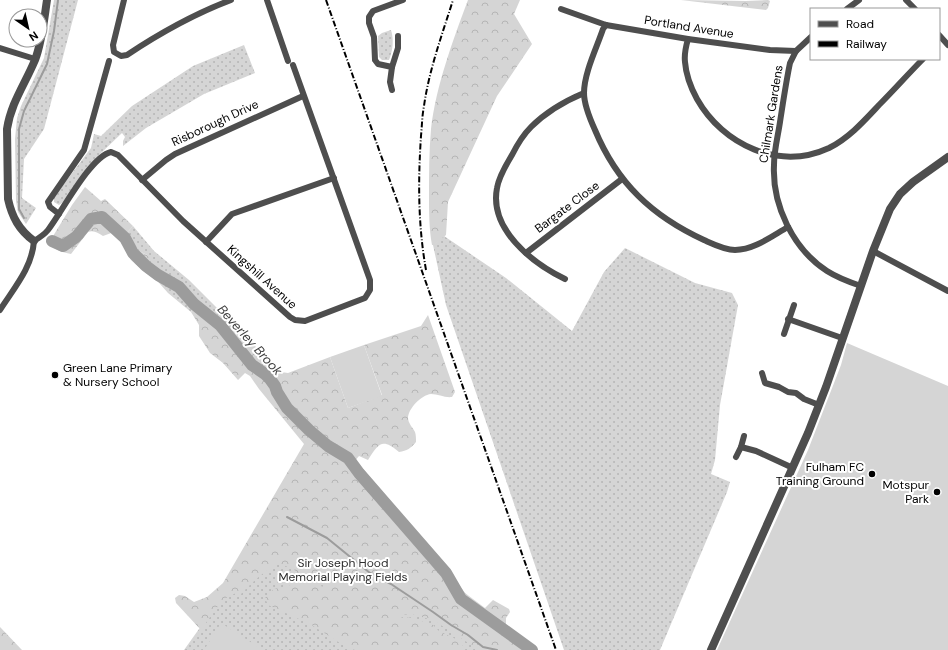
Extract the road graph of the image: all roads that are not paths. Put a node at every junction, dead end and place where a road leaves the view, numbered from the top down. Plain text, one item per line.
1 (47, 0) edge
2 (124, 0) edge
3 (232, 0) edge
4 (267, 0) edge
5 (403, 0) edge
6 (859, 0) edge
7 (906, 0) edge
8 (392, 2) edge
9 (848, 8) edge
10 (914, 8) edge
11 (561, 9) dead end
12 (606, 25) junction
13 (398, 36) dead end
14 (688, 38) junction
15 (810, 38) edge
16 (940, 39) edge
17 (948, 45) edge
18 (0, 48) edge
19 (796, 51) junction
20 (36, 59) junction
21 (922, 60) edge
22 (109, 61) dead end
23 (392, 67) junction
24 (392, 90) dead end
25 (584, 93) junction
26 (303, 96) junction
27 (775, 155) junction
28 (948, 157) edge
29 (4, 166) edge
30 (334, 178) junction
31 (622, 179) junction
32 (142, 180) junction
33 (59, 214) junction
34 (788, 227) junction
35 (34, 241) junction
36 (206, 242) junction
37 (873, 251) junction
38 (526, 253) junction
39 (565, 279) dead end
40 (861, 286) junction
41 (948, 292) edge
42 (794, 305) dead end
43 (0, 310) edge
44 (788, 319) junction
45 (784, 334) dead end
46 (842, 338) junction
47 (762, 373) dead end
48 (819, 405) junction
49 (744, 436) dead end
50 (741, 447) junction
51 (736, 457) dead end
52 (793, 468) junction
53 (711, 650) edge

1 - 20 street
2 - 3 street
4 - 26 street, Kingshill Avenue
5 - 8 street
6 - 9 street
7 - 10 street
8 - 23 street
11 - 12 street, Portland Avenue
12 - 14 street, Portland Avenue
12 - 25 street
13 - 23 street
14 - 19 street, Portland Avenue
14 - 27 street
15 - 19 street
16 - 17 street
18 - 20 street
19 - 27 street, Chilmark Gardens
20 - 29 street
21 - 27 street
22 - 33 street
23 - 24 street
25 - 31 street
25 - 38 street
26 - 30 street, Kingshill Avenue
26 - 32 street, Risborough Drive
27 - 34 street, Chilmark Gardens
28 - 37 street
29 - 35 street
30 - 36 street
30 - 36 street, Kingshill Avenue
31 - 34 street
31 - 38 street, Bargate Close
32 - 33 street, Kingshill Avenue
32 - 36 street, Kingshill Avenue
33 - 35 street
34 - 40 street, Chilmark Gardens
35 - 43 street
37 - 40 street
37 - 41 street
38 - 39 street
40 - 46 street
42 - 44 street
44 - 45 street
44 - 46 street
46 - 48 street
47 - 48 street
48 - 52 street
49 - 50 street
50 - 51 street
50 - 52 street
52 - 53 street

